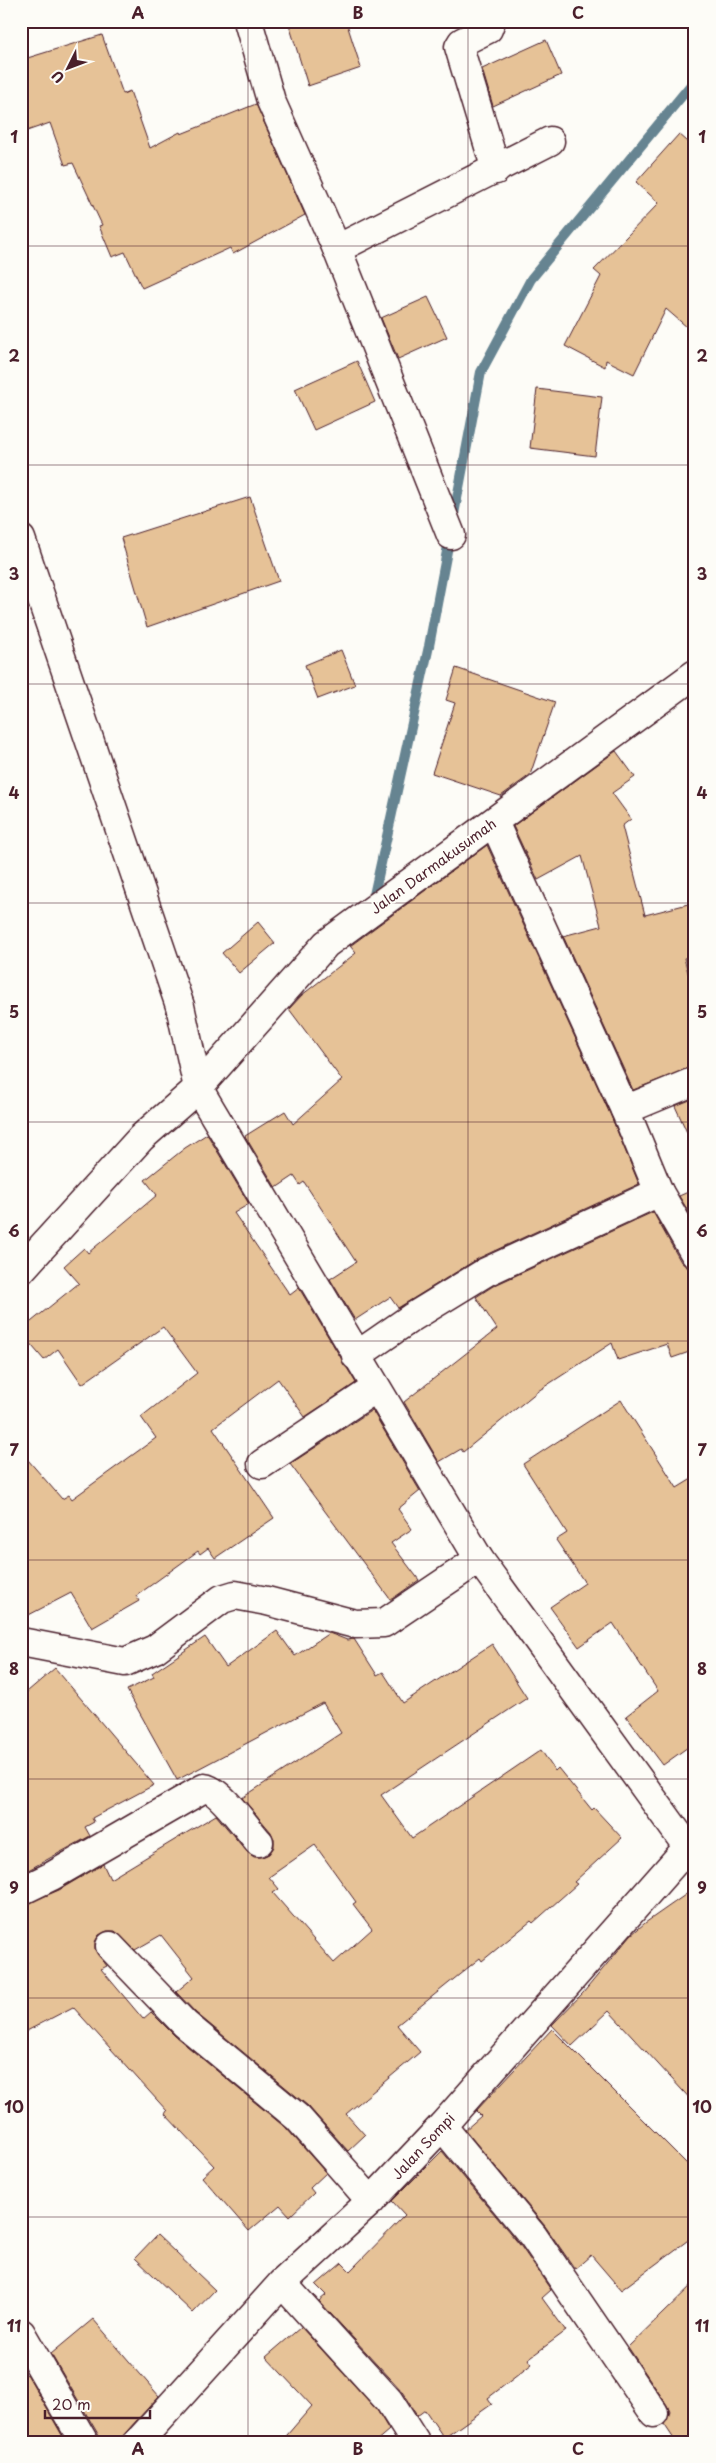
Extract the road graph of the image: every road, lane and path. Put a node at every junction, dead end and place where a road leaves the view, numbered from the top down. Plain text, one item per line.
1 (248, 21) edge
2 (491, 21) edge
3 (550, 141) dead end
4 (496, 170) junction
5 (337, 249) junction
6 (451, 535) dead end
7 (21, 539) edge
8 (695, 674) edge
9 (494, 822) junction
10 (695, 1080) edge
11 (198, 1088) junction
12 (625, 1110) junction
13 (659, 1192) junction
14 (695, 1254) edge
15 (21, 1270) edge
16 (356, 1356) junction
17 (376, 1388) junction
18 (262, 1464) dead end
19 (480, 1559) junction
20 (21, 1642) edge
21 (259, 1842) dead end
22 (692, 1847) edge
23 (21, 1891) edge
24 (110, 1946) dead end
25 (442, 2126) junction
26 (371, 2201) junction
27 (282, 2283) junction
28 (21, 2333) edge
29 (654, 2412) dead end
30 (84, 2442) edge
31 (138, 2442) edge
32 (415, 2442) edge

1 - 5 street
2 - 4 street
3 - 4 street
4 - 5 street
5 - 6 street
7 - 11 street
8 - 9 street, Jalan Darmakusumah
9 - 11 street, Jalan Darmakusumah
9 - 12 street
10 - 12 street
11 - 15 street, Jalan Darmakusumah
11 - 16 street
12 - 13 street
13 - 14 street
13 - 16 street
16 - 17 street
17 - 18 street
17 - 19 street
19 - 20 street
19 - 22 street
21 - 23 street
22 - 25 street, Jalan Sompi
24 - 26 street
25 - 26 street, Jalan Sompi
25 - 29 street
26 - 27 street, Jalan Sompi
27 - 31 street, Jalan Sompi
27 - 32 street
28 - 30 street

